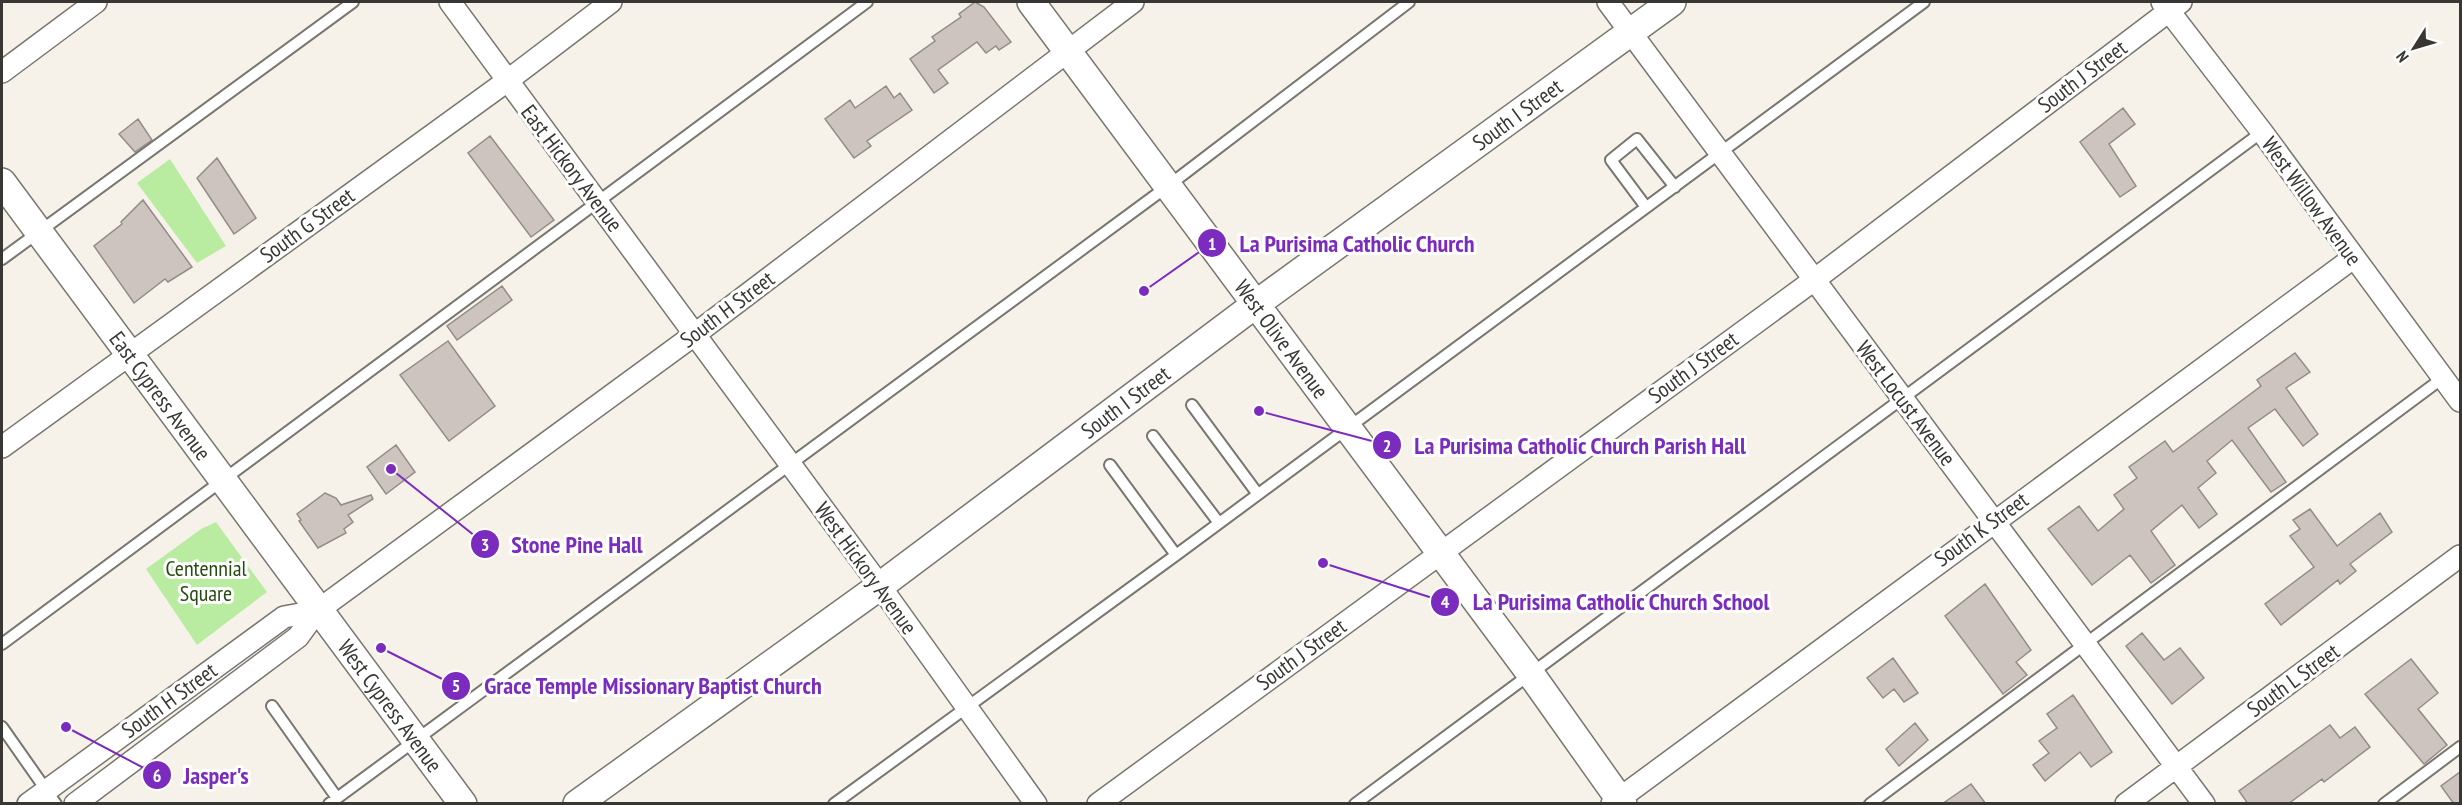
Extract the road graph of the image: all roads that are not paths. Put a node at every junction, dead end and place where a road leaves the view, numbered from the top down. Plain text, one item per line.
1 (96, 2) edge
2 (352, 2) edge
3 (450, 2) edge
4 (611, 2) edge
5 (867, 2) edge
6 (1031, 2) edge
7 (1133, 2) edge
8 (1409, 2) edge
9 (1608, 2) edge
10 (1672, 2) edge
11 (1924, 2) edge
12 (2170, 4) edge
13 (1630, 32) junction
14 (1067, 51) junction
15 (2, 72) edge
16 (507, 81) junction
17 (2262, 132) junction
18 (1721, 152) junction
19 (2, 182) edge
20 (1168, 186) junction
21 (1675, 187) junction
22 (598, 203) junction
23 (1646, 207) junction
24 (37, 232) junction
25 (2353, 258) junction
26 (2, 259) edge
27 (1814, 280) junction
28 (1256, 304) junction
29 (694, 335) junction
30 (128, 354) junction
31 (2444, 377) junction
32 (1901, 397) junction
33 (2460, 400) edge
34 (1192, 405) dead end
35 (1347, 428) junction
36 (1153, 436) dead end
37 (2, 447) edge
38 (789, 462) junction
39 (1110, 465) dead end
40 (221, 480) junction
41 (1257, 493) junction
42 (1993, 521) junction
43 (1219, 523) junction
44 (1438, 552) junction
45 (1176, 555) junction
46 (2460, 556) edge
47 (880, 586) junction
48 (317, 610) junction
49 (2, 644) edge
50 (2084, 644) junction
51 (1530, 673) junction
52 (272, 706) dead end
53 (967, 707) junction
54 (2, 727) edge
55 (414, 739) junction
56 (2460, 747) edge
57 (2177, 765) junction
58 (52, 796) edge
59 (333, 801) edge
60 (1618, 802) edge
61 (28, 804) edge
62 (75, 804) edge
63 (463, 804) edge
64 (577, 804) edge
65 (834, 804) edge
66 (1036, 804) edge
67 (1098, 804) edge
68 (1355, 804) edge
69 (1870, 804) edge
70 (2126, 804) edge
71 (2204, 804) edge
72 (2384, 804) edge

1 - 15 street
2 - 24 lane
3 - 16 street, East Hickory Avenue
4 - 16 street, South G Street
5 - 22 lane
6 - 14 street, West Olive Avenue
7 - 14 street, South H Street
8 - 20 lane
9 - 13 street, West Locust Avenue
10 - 13 street, South I Street
11 - 18 lane
12 - 17 street, West Willow Avenue
12 - 27 street, South J Street
13 - 18 street, West Locust Avenue
13 - 28 street, South I Street
14 - 20 street, West Olive Avenue
14 - 29 street, South H Street
16 - 22 street, East Hickory Avenue
16 - 30 street, South G Street
17 - 25 street, West Willow Avenue
17 - 32 lane
18 - 21 lane
18 - 27 street, West Locust Avenue
19 - 24 street, East Cypress Avenue
20 - 28 street, West Olive Avenue
20 - 38 lane
21 - 23 lane
21 - 23 lane
22 - 29 street, East Hickory Avenue
22 - 40 lane
23 - 35 lane
24 - 26 lane
24 - 30 street, East Cypress Avenue
25 - 31 street, West Willow Avenue
25 - 42 street, South K Street
27 - 32 street, West Locust Avenue
27 - 44 street, South J Street
28 - 35 street, West Olive Avenue
28 - 47 street, South I Street
29 - 38 street, West Hickory Avenue
29 - 48 street, South H Street
30 - 37 street, South G Street
30 - 40 street, East Cypress Avenue
31 - 33 street, West Willow Avenue
31 - 50 lane
32 - 42 street, West Locust Avenue
32 - 51 lane
34 - 41 lane
35 - 41 lane
35 - 44 street, West Olive Avenue
36 - 43 lane
38 - 47 street, West Hickory Avenue
38 - 55 lane
39 - 45 lane
40 - 48 street, East Cypress Avenue
40 - 49 lane
41 - 43 lane
42 - 50 street, West Locust Avenue
42 - 60 street, South K Street
43 - 45 lane
44 - 51 street, West Olive Avenue
44 - 67 street, South J Street
45 - 53 lane
46 - 57 street, South L Street
47 - 53 street, West Hickory Avenue
47 - 64 street, South I Street
48 - 55 street, West Cypress Avenue
48 - 58 street, South H Street
48 - 62 street, South H Street
50 - 57 street, West Locust Avenue
50 - 69 lane
51 - 60 street, West Olive Avenue
51 - 68 lane
52 - 59 lane
53 - 65 lane
53 - 66 street, West Hickory Avenue
54 - 58 lane
55 - 59 lane
55 - 63 street, West Cypress Avenue
56 - 72 lane
57 - 70 street, South L Street
57 - 71 street, West Locust Avenue
58 - 61 street, South H Street

